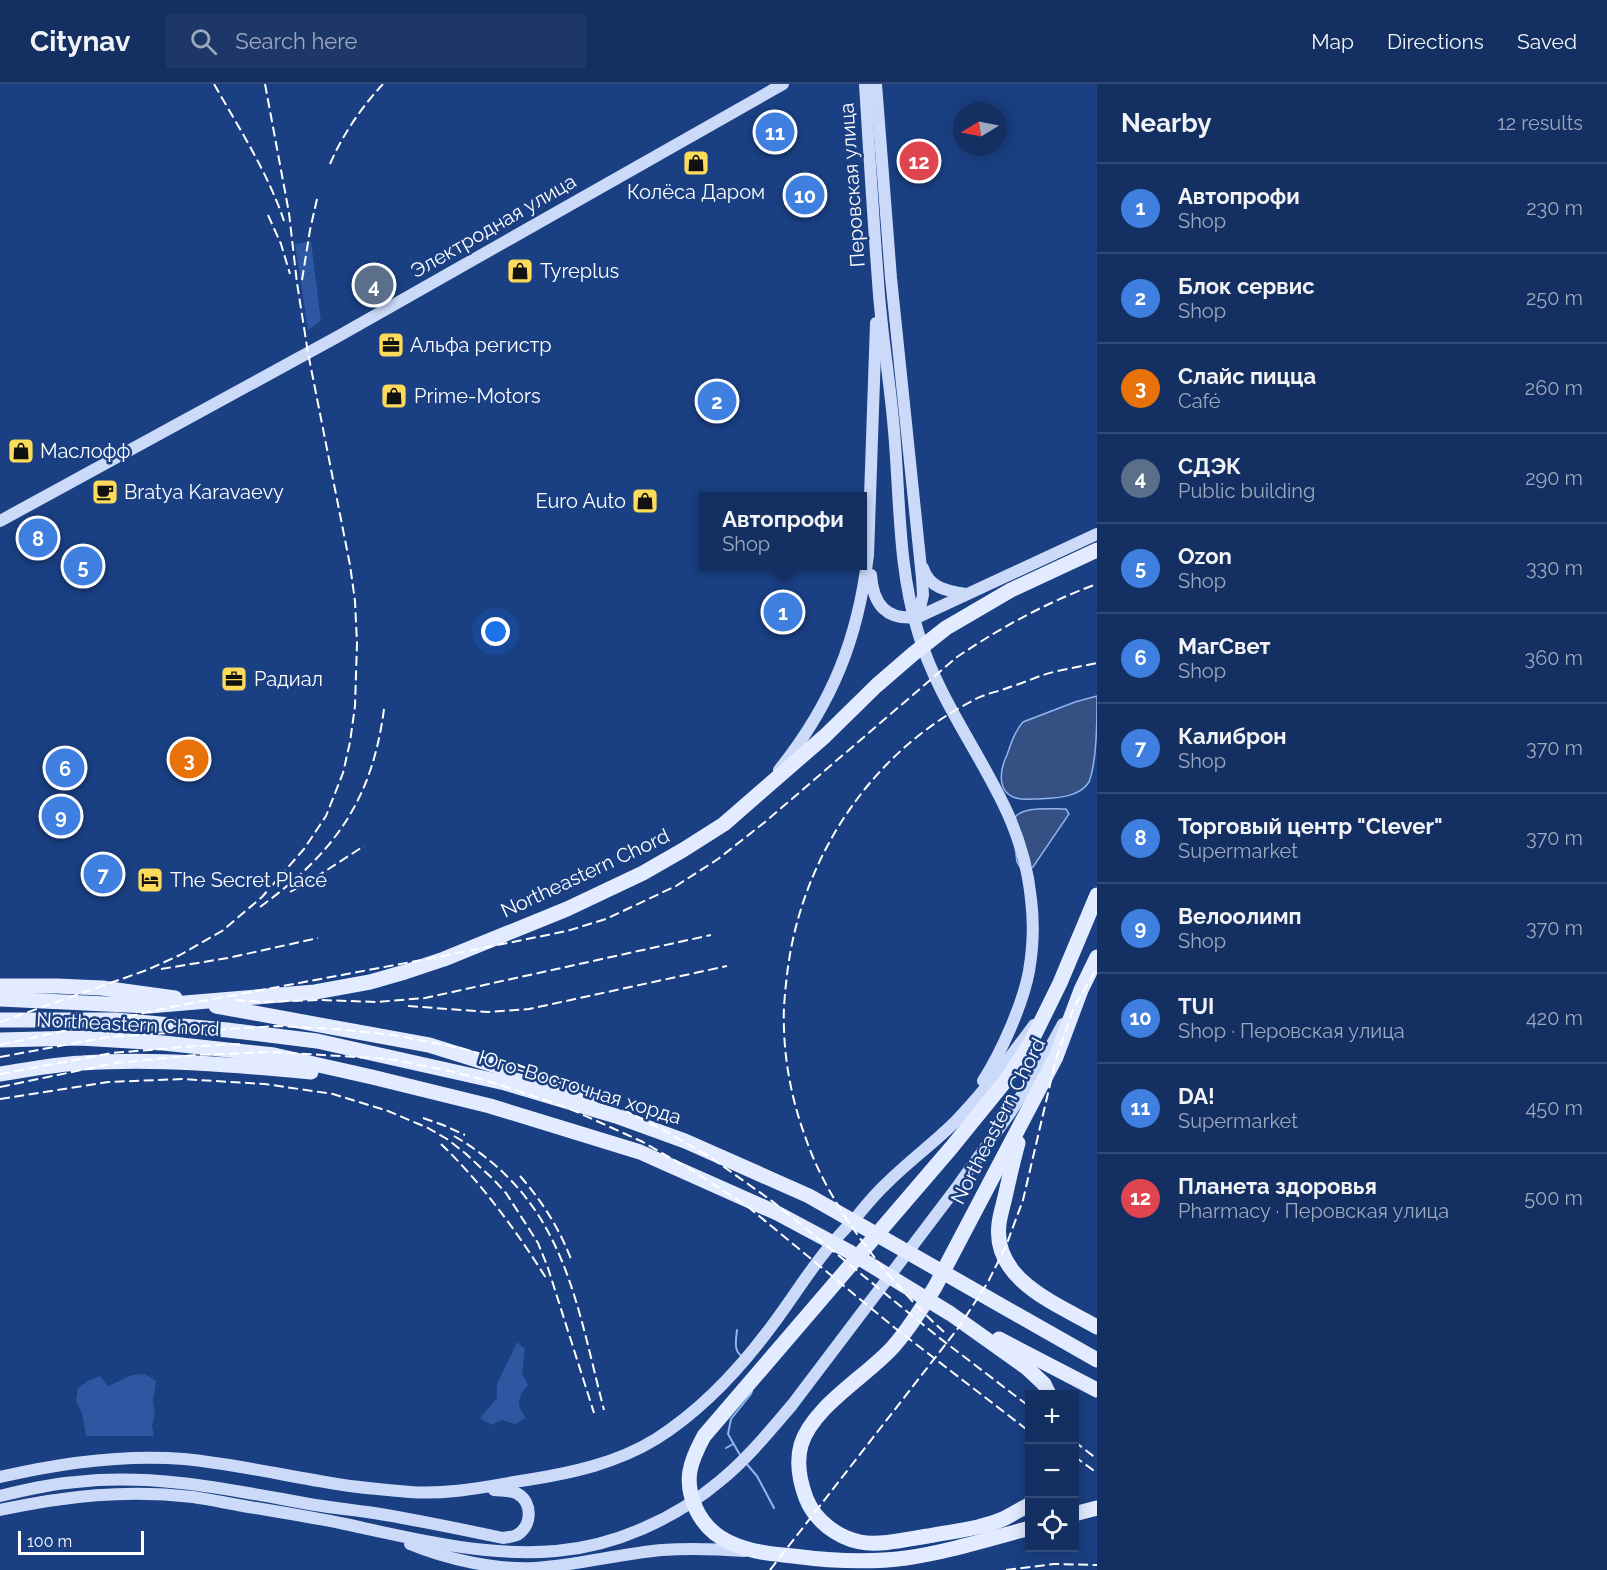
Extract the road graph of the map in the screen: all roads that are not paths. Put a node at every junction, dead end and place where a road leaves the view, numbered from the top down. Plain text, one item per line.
1 (783, 84) edge
2 (865, 84) edge
3 (876, 84) edge
4 (878, 283) junction
5 (869, 516) junction
6 (0, 521) edge
7 (1097, 534) edge
8 (1097, 550) edge
9 (919, 555) junction
10 (867, 564) edge
11 (866, 570) edge
12 (966, 594) junction
13 (918, 616) junction
14 (760, 793) junction
15 (1097, 895) edge
16 (1097, 957) edge
17 (1060, 982) junction
18 (0, 986) edge
19 (1081, 990) junction
20 (0, 999) edge
21 (0, 1020) edge
22 (0, 1040) edge
23 (0, 1074) edge
24 (372, 1077) junction
25 (966, 1111) junction
26 (616, 1116) junction
27 (1022, 1123) junction
28 (951, 1314) junction
29 (1097, 1327) edge
30 (1097, 1360) edge
31 (1047, 1390) edge
32 (1097, 1390) edge
33 (0, 1477) edge
34 (233, 1490) junction
35 (469, 1490) junction
36 (0, 1496) edge
37 (1025, 1507) edge
38 (1097, 1508) edge
39 (0, 1510) edge
40 (1079, 1513) edge
41 (328, 1521) junction
42 (1025, 1528) edge
43 (386, 1533) junction
44 (755, 1552) junction

1 - 6 main road, Электродная улица
2 - 4 main road, Перовская улица
3 - 9 main road, Перовская улица
4 - 5 main road
4 - 25 main road
5 - 10 main road
5 - 13 main road
7 - 12 main road
8 - 14 main road, Northeastern Chord
9 - 12 main road
9 - 13 main road, Перовская улица
11 - 14 main road
12 - 13 main road
14 - 20 main road, Northeastern Chord
15 - 17 main road, Northeastern Chord
16 - 19 main road, Northeastern Chord
17 - 25 main road, Northeastern Chord
17 - 44 main road, Northeastern Chord
18 - 26 main road
19 - 27 main road, Northeastern Chord
19 - 43 main road
21 - 26 main road, Юго-Восточная хорда
22 - 24 main road, Northeastern Chord
23 - 24 main road
24 - 28 main road, Northeastern Chord
25 - 35 main road, Northeastern Chord
26 - 30 main road, Юго-Восточная хорда
27 - 29 main road
27 - 37 main road, Northeastern Chord
28 - 31 main road, Northeastern Chord
28 - 32 main road
33 - 35 main road
34 - 35 main road
34 - 36 main road
34 - 41 main road
38 - 40 main road
39 - 41 main road
41 - 43 main road
42 - 44 main road, Northeastern Chord
43 - 44 main road

